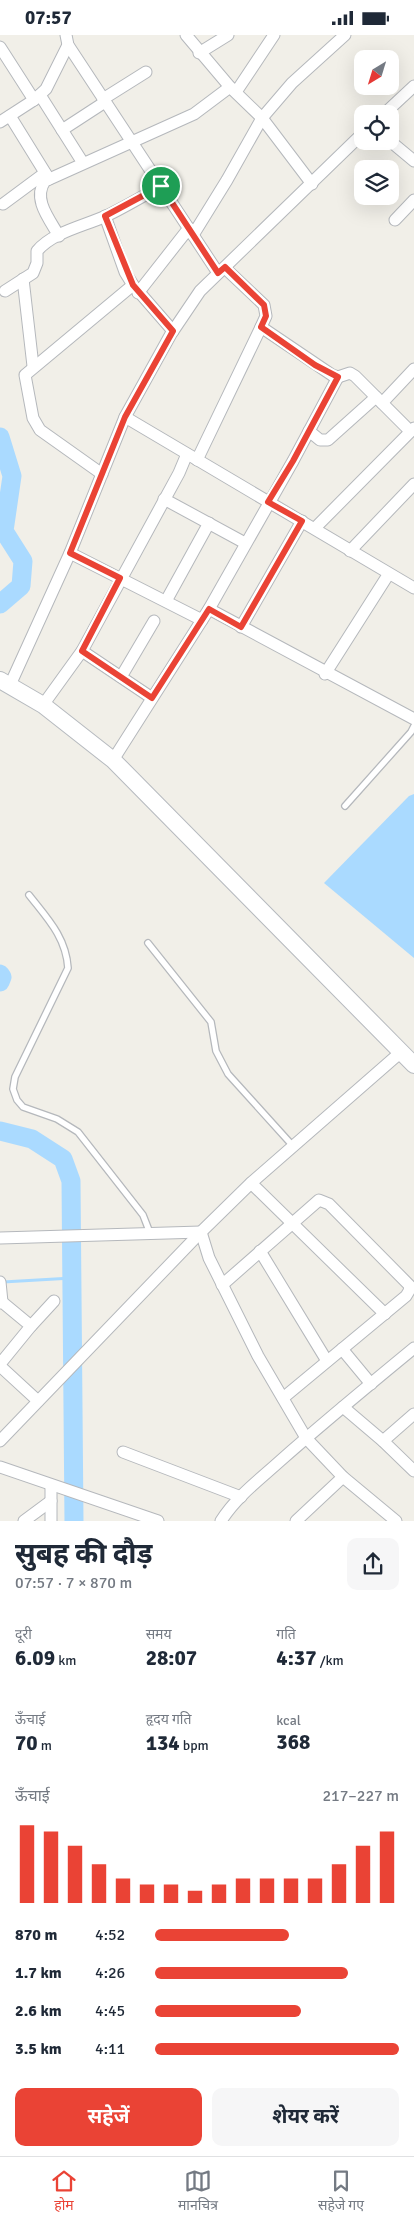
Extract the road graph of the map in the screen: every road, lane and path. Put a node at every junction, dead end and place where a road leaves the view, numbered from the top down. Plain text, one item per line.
1 (186, 35) edge
2 (228, 35) edge
3 (274, 35) edge
4 (345, 35) edge
5 (67, 40) edge
6 (0, 47) edge
7 (200, 53) junction
8 (146, 72) dead end
9 (414, 86) edge
10 (233, 90) junction
11 (37, 98) junction
12 (104, 101) junction
13 (394, 105) edge
14 (10, 116) junction
15 (262, 119) junction
16 (0, 122) edge
17 (62, 131) junction
18 (130, 142) junction
19 (354, 142) edge
20 (399, 148) edge
21 (414, 161) edge
22 (83, 163) junction
23 (47, 176) junction
24 (312, 184) junction
25 (161, 186) junction
26 (414, 200) edge
27 (3, 204) dead end
28 (105, 216) junction
29 (395, 220) dead end
30 (191, 232) junction
31 (58, 236) junction
32 (222, 270) junction
33 (24, 279) junction
34 (136, 289) junction
35 (5, 291) dead end
36 (261, 327) junction
37 (173, 331) junction
38 (33, 366) junction
39 (414, 369) edge
40 (338, 377) junction
41 (379, 400) junction
42 (125, 417) junction
43 (412, 430) edge
44 (309, 431) junction
45 (192, 457) junction
46 (102, 474) junction
47 (414, 484) edge
48 (164, 499) junction
49 (268, 502) junction
50 (302, 521) junction
51 (209, 523) junction
52 (316, 528) junction
53 (245, 543) junction
54 (350, 551) junction
55 (70, 553) junction
56 (388, 575) junction
57 (120, 578) junction
58 (412, 585) edge
59 (166, 601) junction
60 (209, 609) junction
61 (202, 620) junction
62 (154, 621) dead end
63 (241, 627) junction
64 (82, 651) junction
65 (325, 674) junction
66 (121, 677) junction
67 (5, 683) edge
68 (152, 698) junction
69 (43, 705) junction
70 (414, 719) edge
71 (414, 726) edge
72 (113, 760) junction
73 (345, 806) dead end
74 (29, 895) dead end
75 (148, 943) dead end
76 (401, 1052) junction
77 (414, 1065) edge
78 (293, 1147) junction
79 (251, 1183) junction
80 (291, 1223) junction
81 (200, 1232) junction
82 (150, 1233) junction
83 (0, 1238) edge
84 (260, 1251) junction
85 (222, 1285) junction
86 (1, 1295) edge
87 (54, 1301) dead end
88 (384, 1314) junction
89 (31, 1326) junction
90 (414, 1348) edge
91 (342, 1349) junction
92 (327, 1361) junction
93 (0, 1365) edge
94 (371, 1384) junction
95 (283, 1398) junction
96 (38, 1401) junction
97 (343, 1407) junction
98 (414, 1413) edge
99 (306, 1438) junction
100 (0, 1441) edge
101 (384, 1441) junction
102 (122, 1452) dead end
103 (0, 1467) edge
104 (414, 1471) edge
105 (344, 1477) junction
106 (51, 1485) junction
107 (241, 1497) junction
108 (51, 1501) junction
109 (24, 1521) edge
110 (51, 1521) edge
111 (158, 1521) edge
112 (222, 1521) edge
113 (296, 1521) edge
114 (396, 1521) edge

1 - 7 street
2 - 7 street
3 - 10 street
4 - 15 street
5 - 11 street
5 - 12 street
6 - 11 street
7 - 10 street
8 - 12 street
9 - 13 street
10 - 15 street
10 - 18 street
11 - 14 street
11 - 17 street
12 - 17 street
12 - 18 street
14 - 16 street
14 - 23 street
15 - 24 street
15 - 30 street
17 - 22 street
18 - 22 street
18 - 25 street
19 - 24 street
20 - 21 street
22 - 23 street
23 - 27 street
23 - 31 street
24 - 32 street
25 - 28 street
25 - 30 street
26 - 29 street
28 - 31 street
28 - 34 street
30 - 32 street
30 - 34 street
31 - 33 street
32 - 36 street
32 - 37 street
33 - 35 street
33 - 38 street
34 - 37 street
34 - 38 street
36 - 40 street
36 - 45 street
37 - 42 street
38 - 46 street
39 - 41 street
40 - 41 street
40 - 44 street
41 - 43 street
41 - 44 street
42 - 45 street
42 - 46 street
43 - 52 street
44 - 49 street
45 - 48 street
45 - 49 street
46 - 55 street
47 - 54 street
48 - 51 street
48 - 57 street
49 - 50 street
49 - 53 street
50 - 52 street
50 - 63 street
51 - 53 street
51 - 59 street
52 - 54 street
53 - 60 street
54 - 56 street
55 - 57 street
55 - 67 street
56 - 58 street
56 - 65 street
57 - 59 street
57 - 64 street
59 - 61 street
60 - 61 street
60 - 63 street
61 - 68 street
62 - 66 street
63 - 65 street
64 - 66 street
64 - 69 street
65 - 70 street
66 - 68 street
67 - 69 main road
68 - 72 street
69 - 72 main road
71 - 73 lane
72 - 76 main road
74 - 82 lane
75 - 78 lane
76 - 77 main road
76 - 78 street
78 - 79 street
79 - 80 street
79 - 81 street
80 - 84 street
80 - 88 street
80 - 88 street
81 - 82 street
81 - 85 street
81 - 96 street
82 - 83 street
84 - 85 street
84 - 92 street
85 - 95 street
86 - 89 street
87 - 89 street
88 - 91 street
89 - 93 street
90 - 94 street
91 - 92 street
91 - 94 street
92 - 95 street
93 - 96 street
94 - 97 street
95 - 99 street
96 - 100 street
97 - 99 street
97 - 101 street
98 - 101 street
99 - 105 street
99 - 107 street
101 - 104 street
102 - 107 street
103 - 106 street
105 - 113 street
105 - 114 street
106 - 108 street
106 - 111 street
107 - 112 street
108 - 109 street
108 - 110 street

